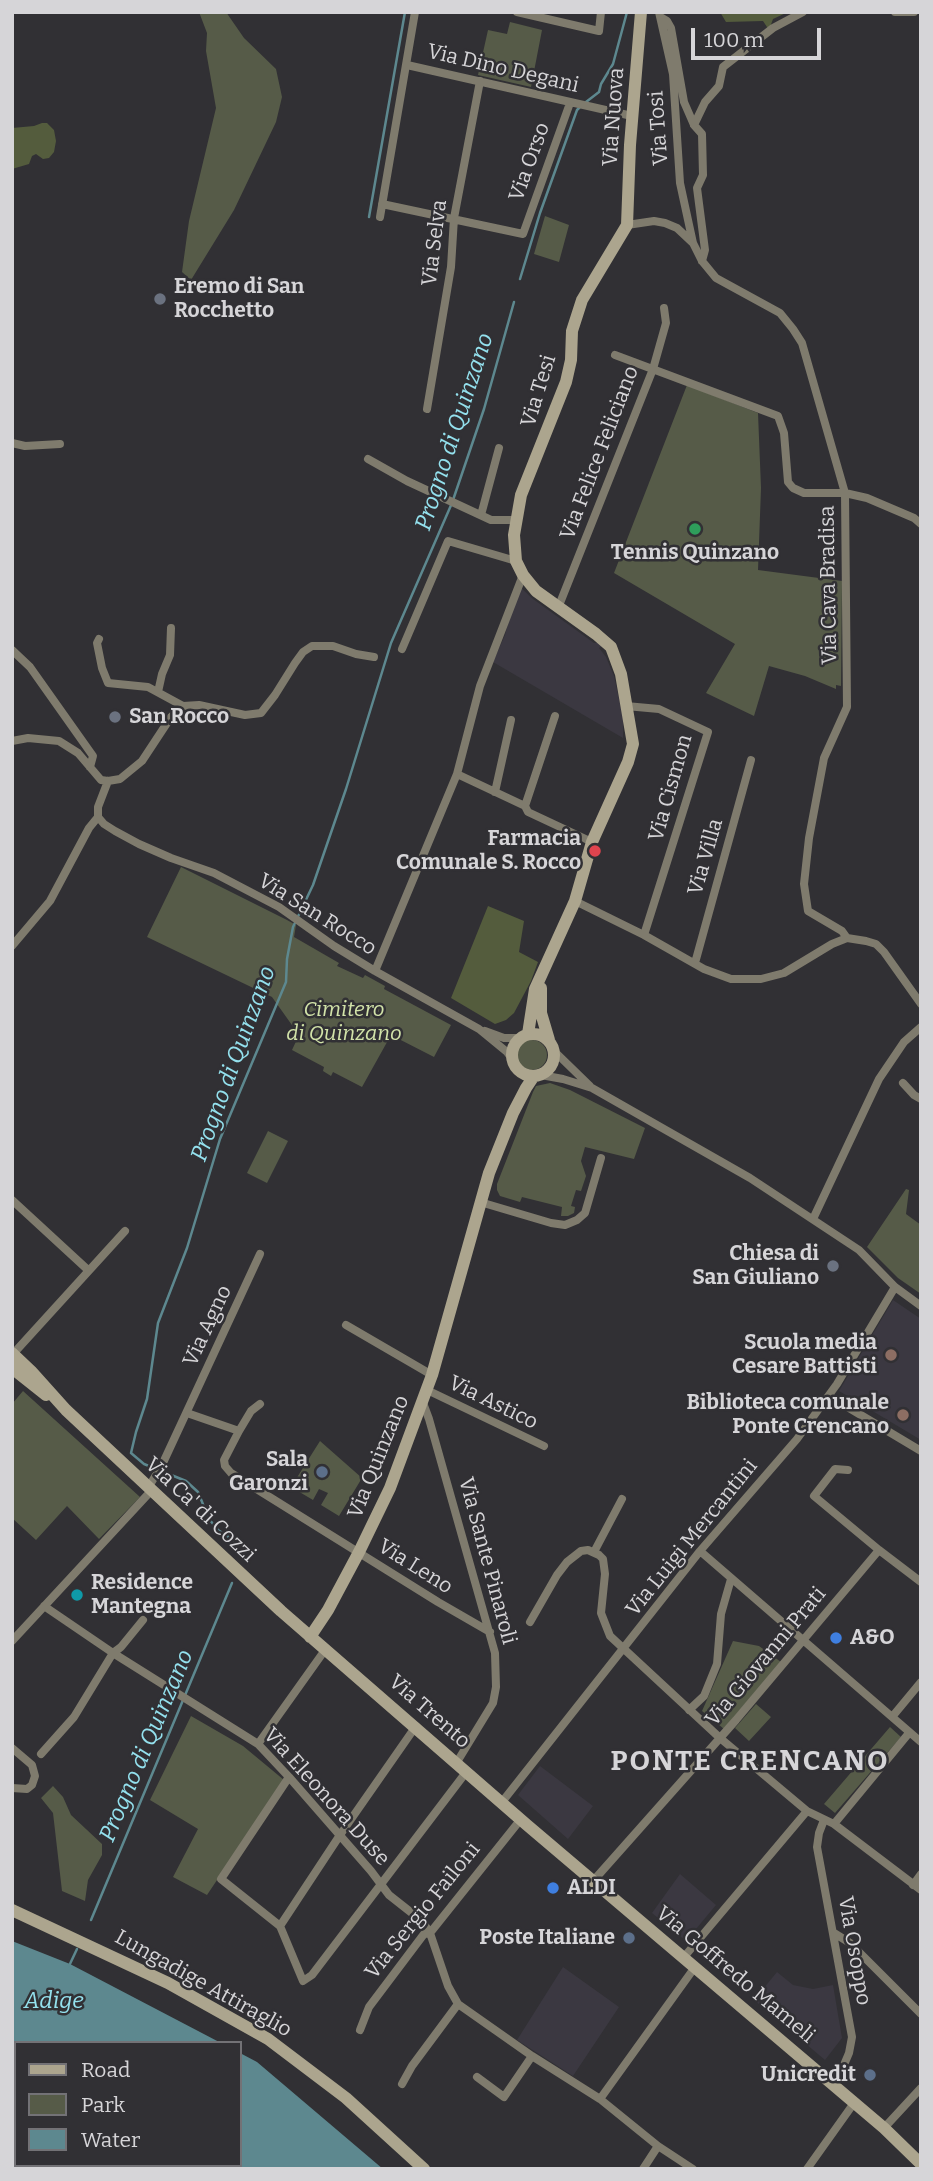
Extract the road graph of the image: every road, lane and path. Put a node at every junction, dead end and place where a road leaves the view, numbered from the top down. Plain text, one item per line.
1 (415, 12) edge
2 (517, 12) edge
3 (601, 12) edge
4 (642, 12) edge
5 (803, 12) edge
6 (895, 12) edge
7 (914, 12) edge
8 (660, 15) edge
9 (407, 65) junction
10 (480, 81) junction
11 (574, 103) junction
12 (632, 116) junction
13 (694, 125) junction
14 (382, 204) junction
15 (380, 217) dead end
16 (454, 218) junction
17 (627, 225) junction
18 (693, 243) junction
19 (702, 261) junction
20 (664, 308) dead end
21 (615, 355) dead end
22 (653, 369) junction
23 (427, 408) dead end
24 (12, 443) edge
25 (60, 444) dead end
26 (499, 448) dead end
27 (368, 459) dead end
28 (845, 493) junction
29 (481, 515) junction
30 (517, 520) junction
31 (921, 524) edge
32 (516, 561) junction
33 (523, 575) junction
34 (558, 608) junction
35 (171, 628) dead end
36 (99, 639) dead end
37 (402, 649) dead end
38 (12, 650) edge
39 (374, 657) dead end
40 (158, 692) junction
41 (183, 706) junction
42 (626, 706) junction
43 (555, 716) dead end
44 (511, 720) dead end
45 (12, 741) edge
46 (751, 760) dead end
47 (90, 767) junction
48 (457, 775) junction
49 (108, 781) junction
50 (495, 792) junction
51 (525, 806) junction
52 (98, 817) junction
53 (592, 842) junction
54 (575, 901) junction
55 (643, 935) junction
56 (847, 938) junction
57 (12, 946) edge
58 (695, 963) junction
59 (375, 971) junction
60 (544, 971) junction
61 (921, 1004) edge
62 (921, 1027) edge
63 (479, 1029) junction
64 (524, 1036) junction
65 (552, 1046) junction
66 (514, 1063) junction
67 (538, 1076) junction
68 (903, 1083) dead end
69 (592, 1088) junction
70 (921, 1099) edge
71 (513, 1113) junction
72 (601, 1158) dead end
73 (12, 1200) edge
74 (480, 1202) junction
75 (813, 1219) junction
76 (125, 1231) dead end
77 (260, 1254) dead end
78 (88, 1270) junction
79 (895, 1287) junction
80 (921, 1306) edge
81 (346, 1325) dead end
82 (13, 1354) edge
83 (12, 1368) edge
84 (432, 1375) junction
85 (427, 1390) junction
86 (829, 1396) junction
87 (260, 1404) dead end
88 (423, 1404) junction
89 (65, 1410) junction
90 (187, 1413) junction
91 (239, 1430) junction
92 (544, 1447) dead end
93 (921, 1451) edge
94 (848, 1470) dead end
95 (151, 1486) junction
96 (622, 1499) dead end
97 (880, 1550) junction
98 (700, 1551) junction
99 (359, 1552) junction
100 (594, 1552) junction
101 (731, 1579) junction
102 (921, 1582) edge
103 (44, 1605) junction
104 (143, 1620) dead end
105 (530, 1622) dead end
106 (490, 1632) junction
107 (310, 1637) junction
108 (12, 1641) edge
109 (803, 1642) junction
110 (624, 1649) junction
111 (326, 1650) junction
112 (113, 1653) junction
113 (921, 1682) edge
114 (690, 1710) junction
115 (892, 1717) junction
116 (416, 1726) junction
117 (909, 1732) junction
118 (720, 1738) junction
119 (921, 1742) edge
120 (258, 1744) junction
121 (12, 1748) edge
122 (41, 1754) dead end
123 (462, 1767) junction
124 (289, 1777) junction
125 (12, 1788) edge
126 (502, 1801) junction
127 (807, 1811) junction
128 (521, 1819) junction
129 (824, 1820) junction
130 (834, 1824) junction
131 (340, 1835) junction
132 (921, 1874) edge
133 (594, 1880) junction
134 (381, 1883) junction
135 (917, 1887) edge
136 (12, 1910) edge
137 (280, 1926) junction
138 (430, 1933) junction
139 (834, 1933) junction
140 (684, 1957) junction
141 (695, 1967) junction
142 (458, 2004) junction
143 (921, 2014) edge
144 (360, 2030) dead end
145 (532, 2056) junction
146 (477, 2077) dead end
147 (402, 2084) dead end
148 (835, 2086) junction
149 (921, 2088) edge
150 (600, 2099) junction
151 (854, 2103) junction
152 (884, 2128) junction
153 (658, 2146) junction
154 (921, 2164) edge
155 (424, 2169) edge
156 (643, 2169) edge
157 (693, 2169) edge
158 (807, 2169) edge

1 - 9 street
2 - 3 street
4 - 12 street, Via Nuova
5 - 13 street
6 - 7 street
8 - 13 street
8 - 18 street, Via Tosi
9 - 10 street, Via Dino Degani
9 - 14 street
10 - 11 street, Via Dino Degani
10 - 16 street, Via Selva
11 - 12 street, Via Dino Degani
11 - 16 street, Via Orso
12 - 17 street, Via Nuova
13 - 19 street
14 - 15 street
14 - 16 street
16 - 23 street, Via Selva
17 - 18 street, Via Tosi
17 - 30 street, Via Tesi
18 - 19 street, Via Tosi
19 - 28 street, Via Cava Bradisa
20 - 22 street, Via Felice Feliciano
21 - 22 street
22 - 28 street
22 - 34 street, Via Felice Feliciano
24 - 25 street
26 - 29 street
27 - 29 street
28 - 31 street
28 - 56 street, Via Cava Bradisa
29 - 30 street
30 - 32 street, Via Tesi
32 - 33 street, Via Tesi
32 - 37 street
33 - 34 street, Via Tesi
33 - 48 street
34 - 42 street, Via Tesi
35 - 40 street
36 - 40 street
38 - 47 street
39 - 41 street
40 - 41 street
41 - 49 street
42 - 53 street, Via Tesi
42 - 55 street, Via Cismon
43 - 51 street
44 - 50 street
45 - 47 street
46 - 58 street, Via Villa
47 - 49 street
48 - 50 street
48 - 59 street
49 - 52 street
50 - 51 street
51 - 53 street
52 - 57 street
52 - 59 street, Via San Rocco
53 - 54 street, Via Quinzano
54 - 55 street
54 - 60 street, Via Quinzano
55 - 58 street
56 - 58 street
56 - 61 street
59 - 63 street, Via San Rocco
60 - 64 street, Via Quinzano
60 - 65 street
62 - 75 street
63 - 64 street, Via San Rocco
63 - 66 street, Via San Rocco
64 - 65 street
64 - 66 street, Via Quinzano
65 - 67 street, Via Quinzano
65 - 69 street
66 - 67 street
66 - 71 street, Via Quinzano
67 - 69 street
67 - 71 street, Via Quinzano
68 - 70 street
69 - 75 street
71 - 74 street, Via Quinzano
72 - 74 street
73 - 78 street
74 - 84 street, Via Quinzano
75 - 79 street
76 - 78 street, Via Ca' di Cozzi
77 - 90 street, Via Agno
78 - 82 street, Via Ca' di Cozzi
79 - 80 street
79 - 86 street, Via Luigi Mercantini
81 - 84 street, Via Quinzano
82 - 89 street, Via Ca' di Cozzi
83 - 89 street, Via Ca' di Cozzi
84 - 85 street, Via Quinzano
85 - 88 street, Via Quinzano
85 - 92 street, Via Astico
86 - 93 street
86 - 98 street, Via Luigi Mercantini
87 - 91 street
88 - 99 street, Via Quinzano
88 - 106 street, Via Sante Pinaroli
89 - 95 street, Via Ca' di Cozzi
90 - 91 street
90 - 95 street, Via Agno
91 - 99 street, Via Quinzano
94 - 97 street
95 - 103 street, Via Agno
95 - 107 street, Via Ca' di Cozzi
96 - 100 street
97 - 102 street
97 - 109 street, Via Giovanni Prati
98 - 101 street
98 - 110 street, Via Luigi Mercantini
99 - 106 street, Via Leno
99 - 107 street, Via Quinzano
100 - 105 street
100 - 110 street
101 - 109 street
101 - 114 street
103 - 108 street, Via Agno
103 - 112 street, Via Eleonora Duse
104 - 112 street
106 - 123 street, Via Sante Pinaroli
107 - 111 street, Via Trento
109 - 115 street
109 - 118 street, Via Giovanni Prati
110 - 114 street
110 - 126 street, Via Luigi Mercantini
111 - 116 street, Via Trento
111 - 120 street
112 - 120 street, Via Eleonora Duse
112 - 122 street
113 - 115 street
114 - 118 street
115 - 117 street
116 - 123 street, Via Trento
116 - 131 street
117 - 119 street
117 - 130 street
118 - 127 street
118 - 133 street, Via Giovanni Prati
120 - 124 street, Via Eleonora Duse
121 - 125 street
123 - 126 street, Via Trento
123 - 134 street, Via Sante Pinaroli
124 - 131 street, Via Eleonora Duse
124 - 137 street
126 - 128 street, Via Trento
127 - 129 street
127 - 140 street
128 - 133 street, Via Goffredo Mameli
128 - 138 street, Via Sergio Failoni
129 - 130 street
129 - 139 street, Via Osoppo
130 - 135 street
131 - 134 street, Via Eleonora Duse
131 - 137 street
132 - 135 street
133 - 140 street, Via Goffredo Mameli
134 - 137 street, Via Sante Pinaroli
134 - 138 street, Via Eleonora Duse
136 - 155 street, Lungadige Attiraglio
138 - 142 street
138 - 144 street, Via Sergio Failoni
139 - 143 street
139 - 148 street, Via Osoppo
140 - 141 street, Via Goffredo Mameli
141 - 148 street, Via Goffredo Mameli
141 - 150 street
142 - 145 street
142 - 147 street
145 - 146 street
145 - 150 street
148 - 151 street, Via Goffredo Mameli
149 - 152 street
150 - 153 street
151 - 152 street, Via Goffredo Mameli
151 - 158 street
152 - 154 street, Via Goffredo Mameli
153 - 156 street
153 - 157 street

